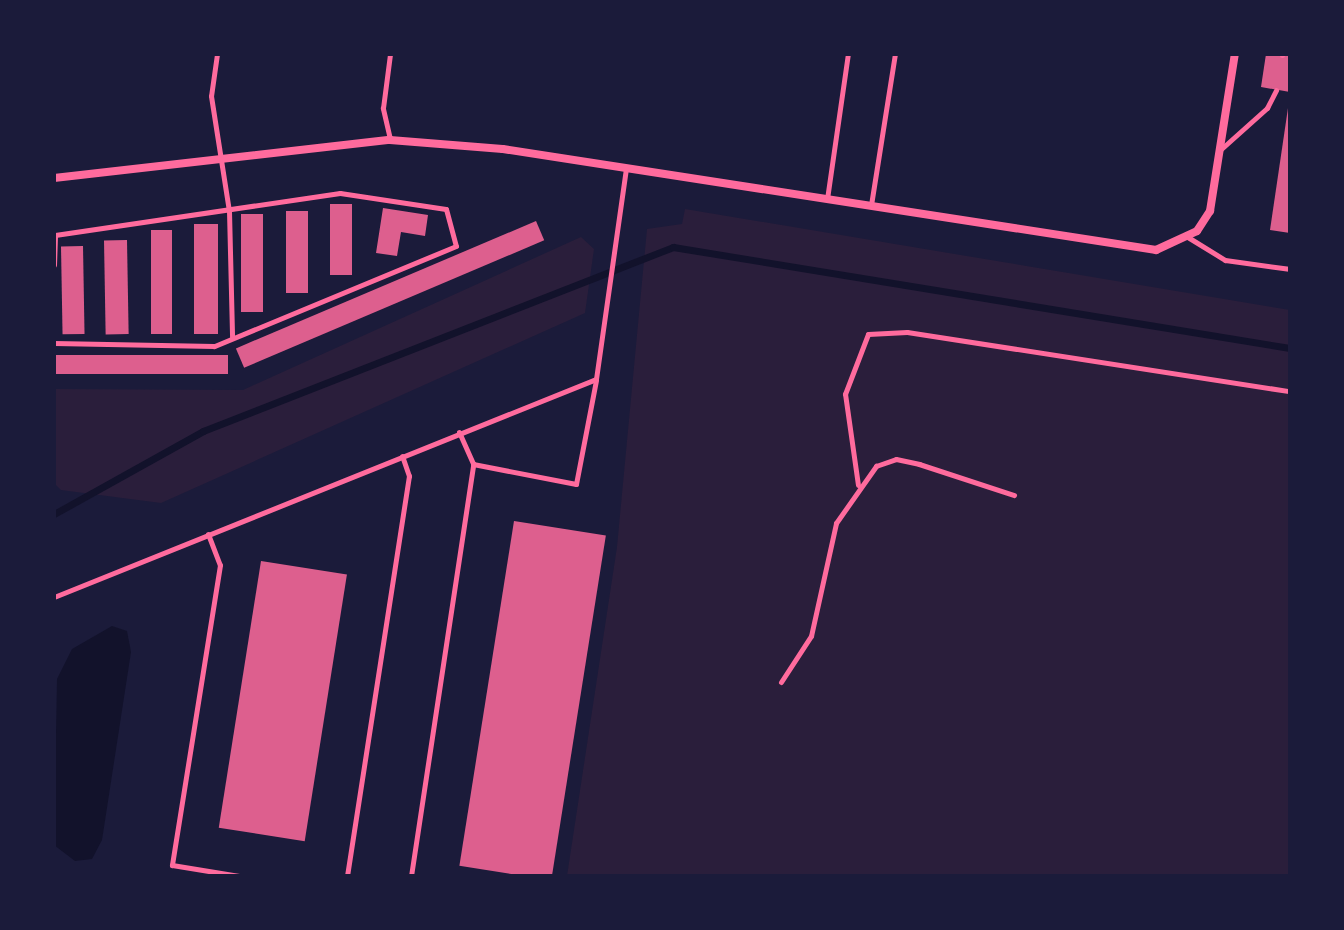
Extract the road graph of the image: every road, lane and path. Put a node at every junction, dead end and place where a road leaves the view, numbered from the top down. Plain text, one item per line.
1 (217, 54) edge
2 (390, 54) edge
3 (848, 54) edge
4 (895, 54) edge
5 (1235, 54) edge
6 (1276, 90) dead end
7 (390, 140) junction
8 (1220, 150) junction
9 (220, 156) junction
10 (626, 168) junction
11 (54, 178) edge
12 (827, 199) junction
13 (871, 205) junction
14 (228, 209) junction
15 (1186, 236) junction
16 (54, 265) edge
17 (1290, 269) edge
18 (232, 338) junction
19 (54, 343) edge
20 (596, 379) junction
21 (1290, 391) edge
22 (459, 432) junction
23 (402, 456) junction
24 (473, 464) junction
25 (858, 485) junction
26 (1014, 495) dead end
27 (208, 534) junction
28 (54, 597) edge
29 (781, 682) dead end
30 (239, 876) edge
31 (347, 876) edge
32 (411, 876) edge

1 - 9 lane
2 - 7 lane
3 - 12 lane
4 - 13 lane
5 - 8 street
6 - 8 lane
7 - 9 street
7 - 10 street
8 - 15 street
9 - 11 street
9 - 14 lane
10 - 12 street
10 - 20 lane
12 - 13 street
13 - 15 street
14 - 16 lane
14 - 18 lane
14 - 18 lane
15 - 17 lane
18 - 19 lane
20 - 22 lane
20 - 24 lane
21 - 25 lane
22 - 23 lane
22 - 24 lane
23 - 27 lane
23 - 31 lane
24 - 32 lane
25 - 26 lane
25 - 29 lane
27 - 28 lane
27 - 30 lane

